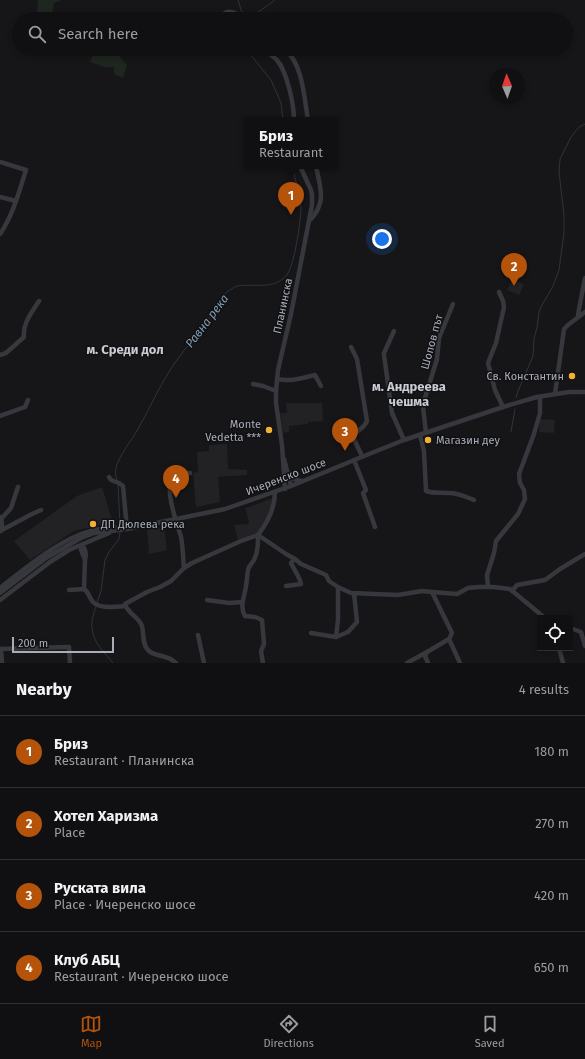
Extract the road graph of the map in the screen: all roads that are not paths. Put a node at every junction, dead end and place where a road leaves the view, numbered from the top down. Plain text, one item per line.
1 (273, 56) edge
2 (291, 56) edge
3 (294, 117) edge
4 (307, 117) edge
5 (0, 162) edge
6 (301, 169) edge
7 (317, 169) edge
8 (0, 197) edge
9 (16, 201) junction
10 (310, 221) junction
11 (0, 234) edge
12 (585, 278) edge
13 (499, 292) dead end
14 (39, 301) dead end
15 (453, 304) dead end
16 (585, 312) edge
17 (578, 316) junction
18 (394, 331) dead end
19 (351, 347) dead end
20 (0, 355) edge
21 (277, 379) junction
22 (253, 384) dead end
23 (321, 386) dead end
24 (276, 391) junction
25 (585, 392) edge
26 (555, 394) junction
27 (540, 397) junction
28 (28, 400) dead end
29 (503, 407) junction
30 (0, 416) edge
31 (335, 428) dead end
32 (426, 433) junction
33 (420, 435) junction
34 (352, 436) junction
35 (404, 440) junction
36 (282, 452) junction
37 (362, 456) junction
38 (354, 460) junction
39 (190, 474) dead end
40 (289, 476) junction
41 (109, 477) dead end
42 (305, 481) junction
43 (291, 486) junction
44 (18, 487) dead end
45 (285, 489) junction
46 (275, 492) junction
47 (474, 500) dead end
48 (41, 510) dead end
49 (1, 518) edge
50 (176, 520) junction
51 (375, 528) dead end
52 (115, 529) junction
53 (127, 529) junction
54 (1, 531) edge
55 (258, 535) junction
56 (81, 538) junction
57 (82, 545) junction
58 (585, 554) edge
59 (294, 559) junction
60 (184, 568) junction
61 (286, 586) dead end
62 (338, 587) junction
63 (488, 587) junction
64 (0, 588) edge
65 (84, 589) junction
66 (69, 590) dead end
67 (512, 591) junction
68 (432, 592) junction
69 (0, 593) edge
70 (354, 593) junction
71 (0, 600) edge
72 (207, 600) dead end
73 (243, 602) junction
74 (125, 606) junction
75 (541, 615) edge
76 (573, 629) edge
77 (583, 632) edge
78 (311, 633) dead end
79 (198, 635) dead end
80 (336, 637) junction
81 (449, 640) junction
82 (585, 646) edge
83 (0, 649) edge
84 (560, 651) edge
85 (427, 652) junction
86 (2, 663) edge
87 (70, 663) edge
88 (176, 663) edge
89 (204, 663) edge
90 (263, 663) edge
91 (407, 663) edge
92 (428, 663) edge
93 (460, 663) edge
94 (563, 663) edge

1 - 3 street
2 - 4 street
5 - 9 street
6 - 10 street, Планинска
7 - 10 street
8 - 9 street
9 - 11 street
10 - 21 street, Планинска
12 - 17 street
13 - 29 street
14 - 20 street
15 - 32 street, Шопов път
16 - 17 street
17 - 26 street
18 - 35 street
19 - 34 street
21 - 23 street
21 - 24 street, Планинска
22 - 24 street
24 - 36 street, Планинска
25 - 26 street, Ичеренско шосе
26 - 27 street, Ичеренско шосе
27 - 29 street, Ичеренско шосе
27 - 63 street
28 - 30 street
29 - 32 street, Ичеренско шосе
31 - 34 street
32 - 33 street, Ичеренско шосе
33 - 35 street, Ичеренско шосе
33 - 47 street
34 - 37 street
35 - 37 street, Ичеренско шосе
36 - 40 street
36 - 45 street
37 - 38 street, Ичеренско шосе
38 - 42 street, Ичеренско шосе
38 - 51 street
39 - 50 street
40 - 42 street
40 - 43 street
41 - 53 street
42 - 43 street, Ичеренско шосе
43 - 45 street, Ичеренско шосе
44 - 49 street
45 - 46 street, Ичеренско шосе
46 - 50 street, Ичеренско шосе
46 - 55 street
48 - 54 street
49 - 54 street
50 - 53 street, Ичеренско шосе
50 - 60 street
52 - 53 street, Ичеренско шосе
52 - 56 street
52 - 57 street
52 - 64 street
55 - 59 street
55 - 60 street
55 - 73 street
56 - 57 street
56 - 69 street
57 - 65 street
57 - 71 street
58 - 67 street
59 - 61 street
59 - 62 street
60 - 74 street
62 - 70 street
62 - 80 street
63 - 67 street
63 - 68 street
65 - 66 street
65 - 74 street
67 - 75 street
68 - 70 street
68 - 81 street
70 - 80 street
72 - 73 street
73 - 90 street
74 - 88 street
76 - 77 street
77 - 82 street
78 - 80 street
79 - 89 street
81 - 85 street
81 - 93 street
83 - 86 street
83 - 87 street
84 - 94 street
85 - 91 street
85 - 92 street

